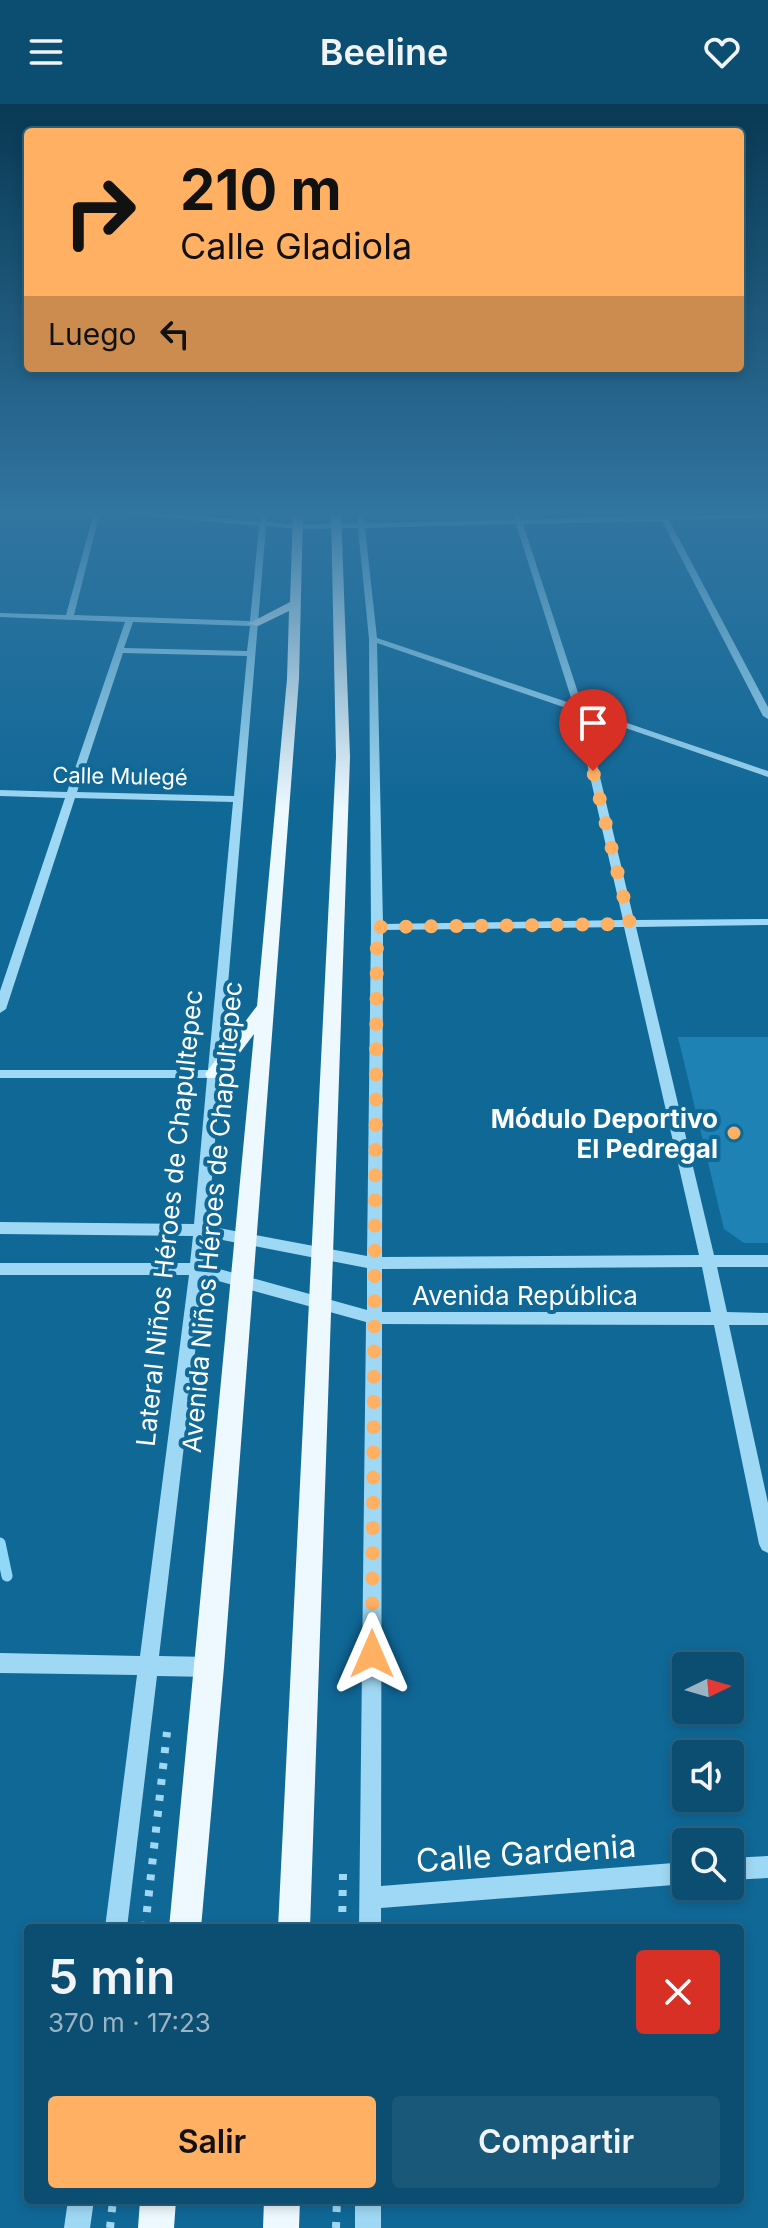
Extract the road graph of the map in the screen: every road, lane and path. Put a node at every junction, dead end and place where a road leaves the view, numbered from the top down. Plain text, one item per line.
1 (71, 611) edge
2 (255, 611) edge
3 (280, 611) edge
4 (295, 611) edge
5 (339, 611) edge
6 (370, 611) edge
7 (548, 611) edge
8 (713, 611) edge
9 (0, 615) edge
10 (69, 619) junction
11 (129, 621) junction
12 (219, 623) junction
13 (254, 624) junction
14 (373, 639) junction
15 (119, 650) junction
16 (215, 653) junction
17 (252, 654) junction
18 (579, 709) junction
19 (768, 716) edge
20 (768, 774) edge
21 (0, 793) edge
22 (71, 795) junction
23 (239, 799) junction
24 (768, 922) edge
25 (630, 924) junction
26 (377, 927) junction
27 (266, 1006) junction
28 (0, 1009) edge
29 (0, 1074) edge
30 (214, 1074) junction
31 (0, 1228) edge
32 (200, 1230) junction
33 (246, 1239) junction
34 (324, 1254) junction
35 (768, 1261) edge
36 (708, 1262) junction
37 (374, 1263) junction
38 (0, 1269) edge
39 (197, 1269) junction
40 (243, 1282) junction
41 (322, 1304) junction
42 (374, 1318) junction
43 (721, 1319) junction
44 (768, 1319) edge
45 (768, 1544) edge
46 (0, 1663) edge
47 (150, 1665) junction
48 (210, 1667) junction
49 (768, 1867) edge
50 (744, 1868) edge
51 (672, 1874) edge
52 (370, 1898) junction
53 (117, 1924) edge
54 (185, 1924) edge
55 (294, 1924) edge
56 (370, 1924) edge
57 (80, 2204) edge
58 (113, 2204) edge
59 (158, 2204) edge
60 (282, 2204) edge
61 (337, 2204) edge
62 (368, 2204) edge
63 (77, 2228) edge
64 (110, 2228) edge
65 (156, 2228) edge
66 (281, 2228) edge
67 (336, 2228) edge
68 (368, 2228) edge

1 - 10 street
2 - 13 street, Lateral Niños Héroes de Chapultepec
3 - 13 main road
4 - 27 main road, Avenida Niños Héroes de Chapultepec
5 - 34 main road
6 - 14 street
7 - 18 street
8 - 19 street
9 - 10 street
10 - 11 street
11 - 12 street
11 - 15 street
12 - 13 street
12 - 16 street
13 - 17 street, Lateral Niños Héroes de Chapultepec
14 - 18 street
14 - 26 street
15 - 16 street
15 - 22 street
16 - 17 street
17 - 23 street, Lateral Niños Héroes de Chapultepec
18 - 20 street
18 - 25 street
21 - 22 street, Calle Mulegé
22 - 23 street, Calle Mulegé
22 - 28 street
23 - 30 street, Lateral Niños Héroes de Chapultepec
24 - 25 street
25 - 26 street
25 - 36 street
26 - 37 street
27 - 30 main road
27 - 33 main road, Avenida Niños Héroes de Chapultepec
29 - 30 street
30 - 32 street, Lateral Niños Héroes de Chapultepec
31 - 32 street, Avenida República
32 - 33 street, Avenida República
32 - 39 street, Lateral Niños Héroes de Chapultepec
33 - 34 street, Avenida República
33 - 40 main road, Avenida Niños Héroes de Chapultepec
34 - 37 street, Avenida República
34 - 41 main road
35 - 36 street, Avenida República
36 - 37 street, Avenida República
36 - 43 street
37 - 42 street
38 - 39 street, Avenida República
39 - 40 street, Avenida República
39 - 47 street, Lateral Niños Héroes de Chapultepec
40 - 41 street, Avenida República
40 - 48 main road, Avenida Niños Héroes de Chapultepec
41 - 42 street, Avenida República
41 - 55 main road
42 - 43 street, Avenida República
42 - 52 street
43 - 44 street, Avenida República
43 - 45 street
46 - 47 street
47 - 48 street
47 - 53 street, Lateral Niños Héroes de Chapultepec
48 - 54 main road, Avenida Niños Héroes de Chapultepec
49 - 50 street
51 - 52 street, Calle Gardenia
52 - 56 street
57 - 63 street
58 - 64 path
59 - 65 main road
60 - 66 main road
61 - 67 path
62 - 68 street

